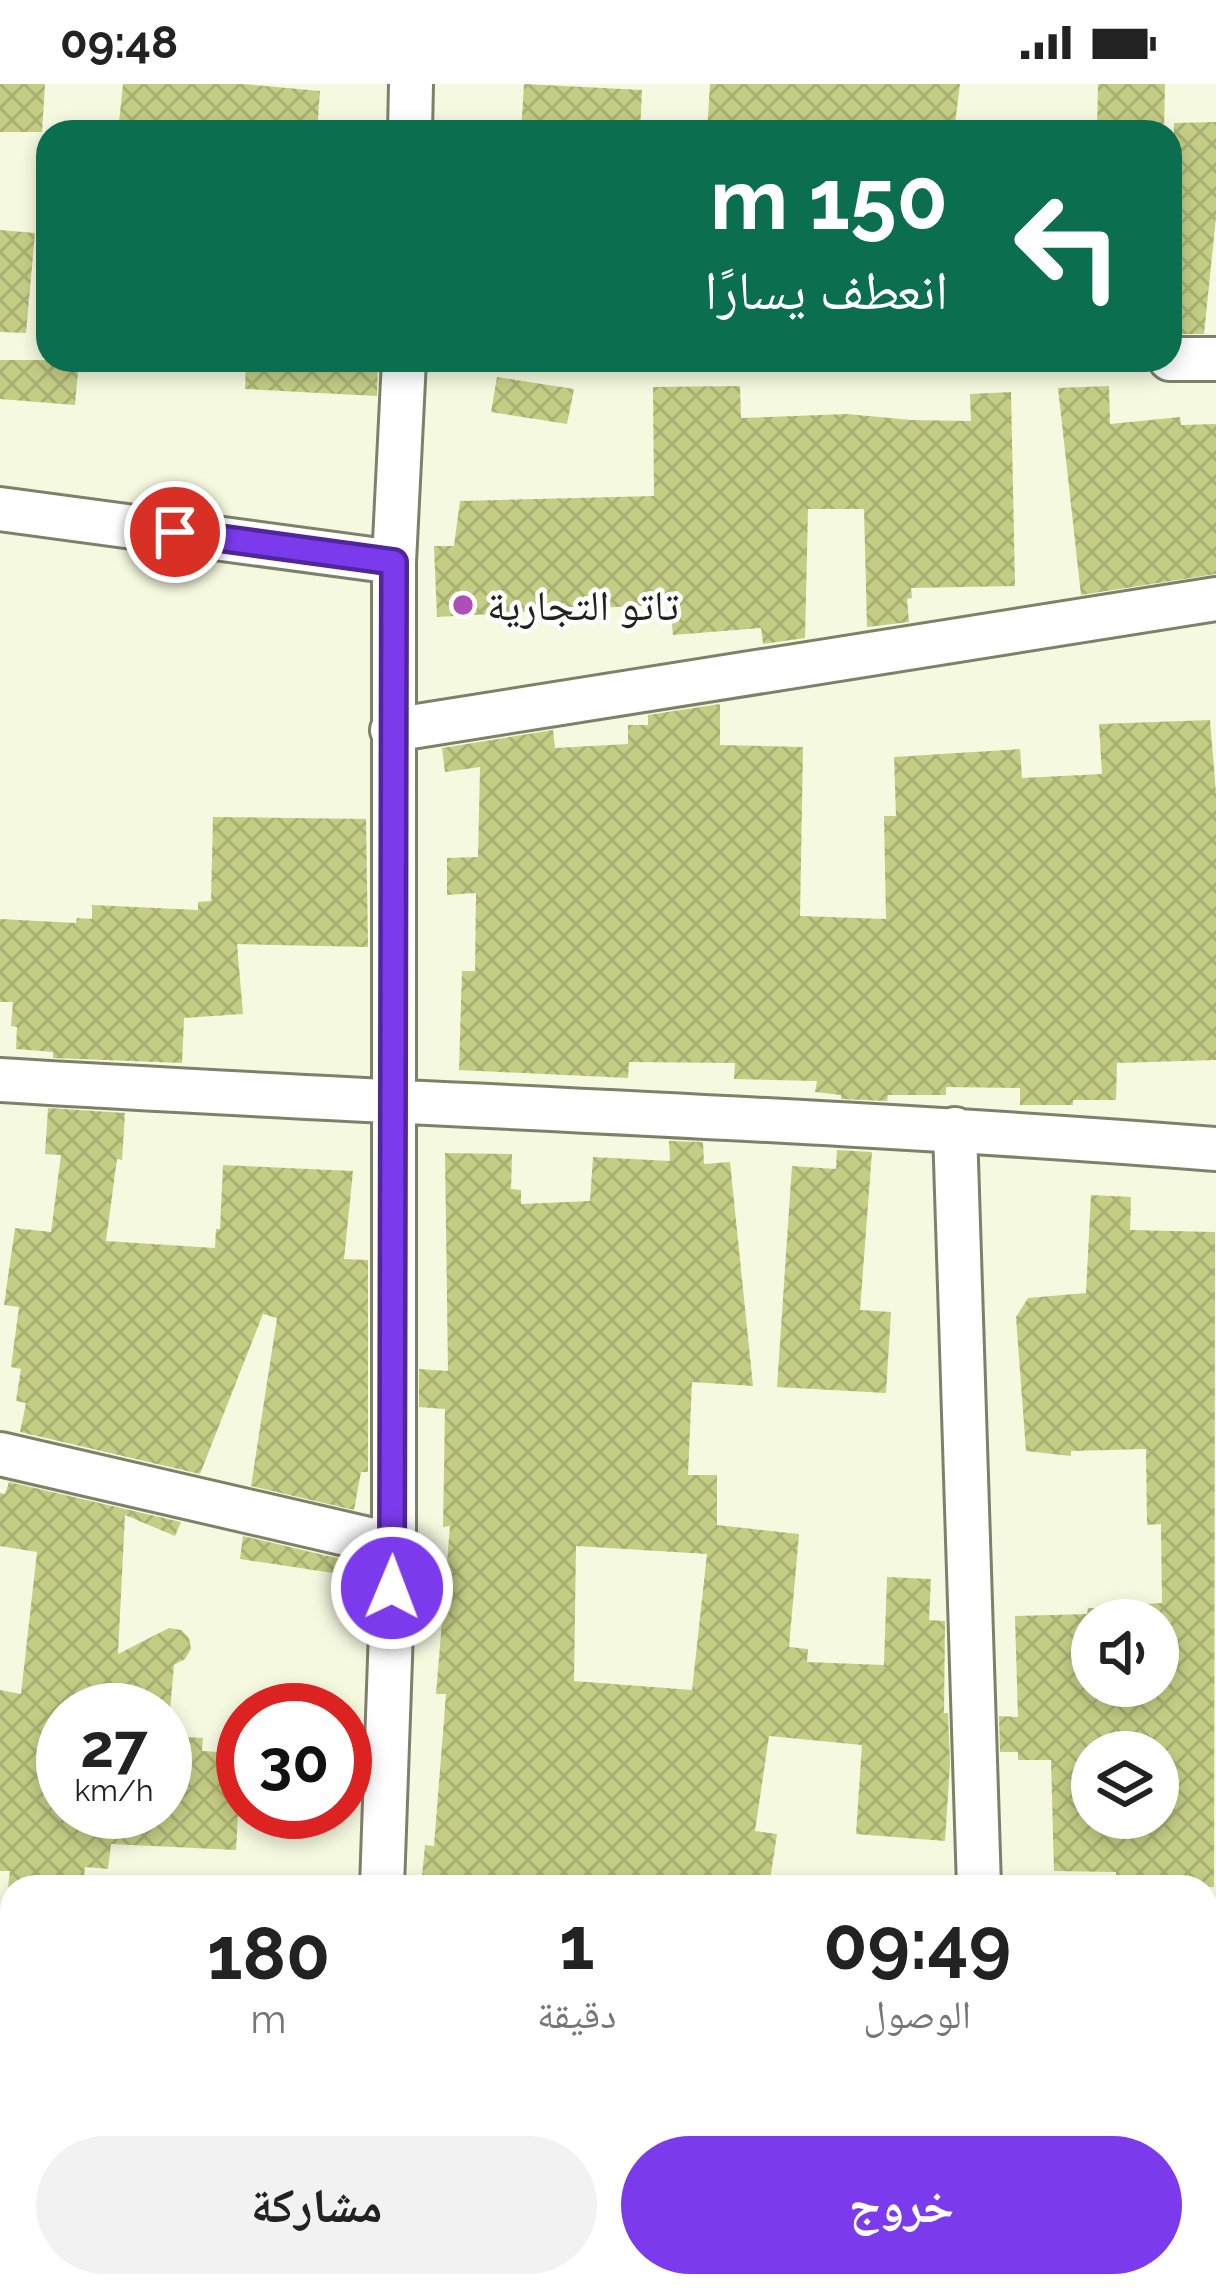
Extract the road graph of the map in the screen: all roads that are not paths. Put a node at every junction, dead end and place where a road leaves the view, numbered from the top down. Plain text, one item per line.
1 (411, 84) edge
2 (410, 120) edge
3 (1182, 358) edge
4 (1216, 359) edge
5 (403, 372) edge
6 (0, 509) edge
7 (394, 562) junction
8 (1216, 599) edge
9 (392, 730) junction
10 (0, 1080) edge
11 (395, 1104) junction
12 (956, 1129) junction
13 (1216, 1149) edge
14 (0, 1454) edge
15 (394, 1545) junction
16 (382, 1875) edge
17 (979, 1875) edge

1 - 2 street
3 - 4 street
5 - 7 street
6 - 7 street
7 - 9 street
8 - 9 street
9 - 11 street
10 - 11 street
11 - 12 street
11 - 15 street
12 - 13 street
12 - 17 street
14 - 15 street
15 - 16 street

